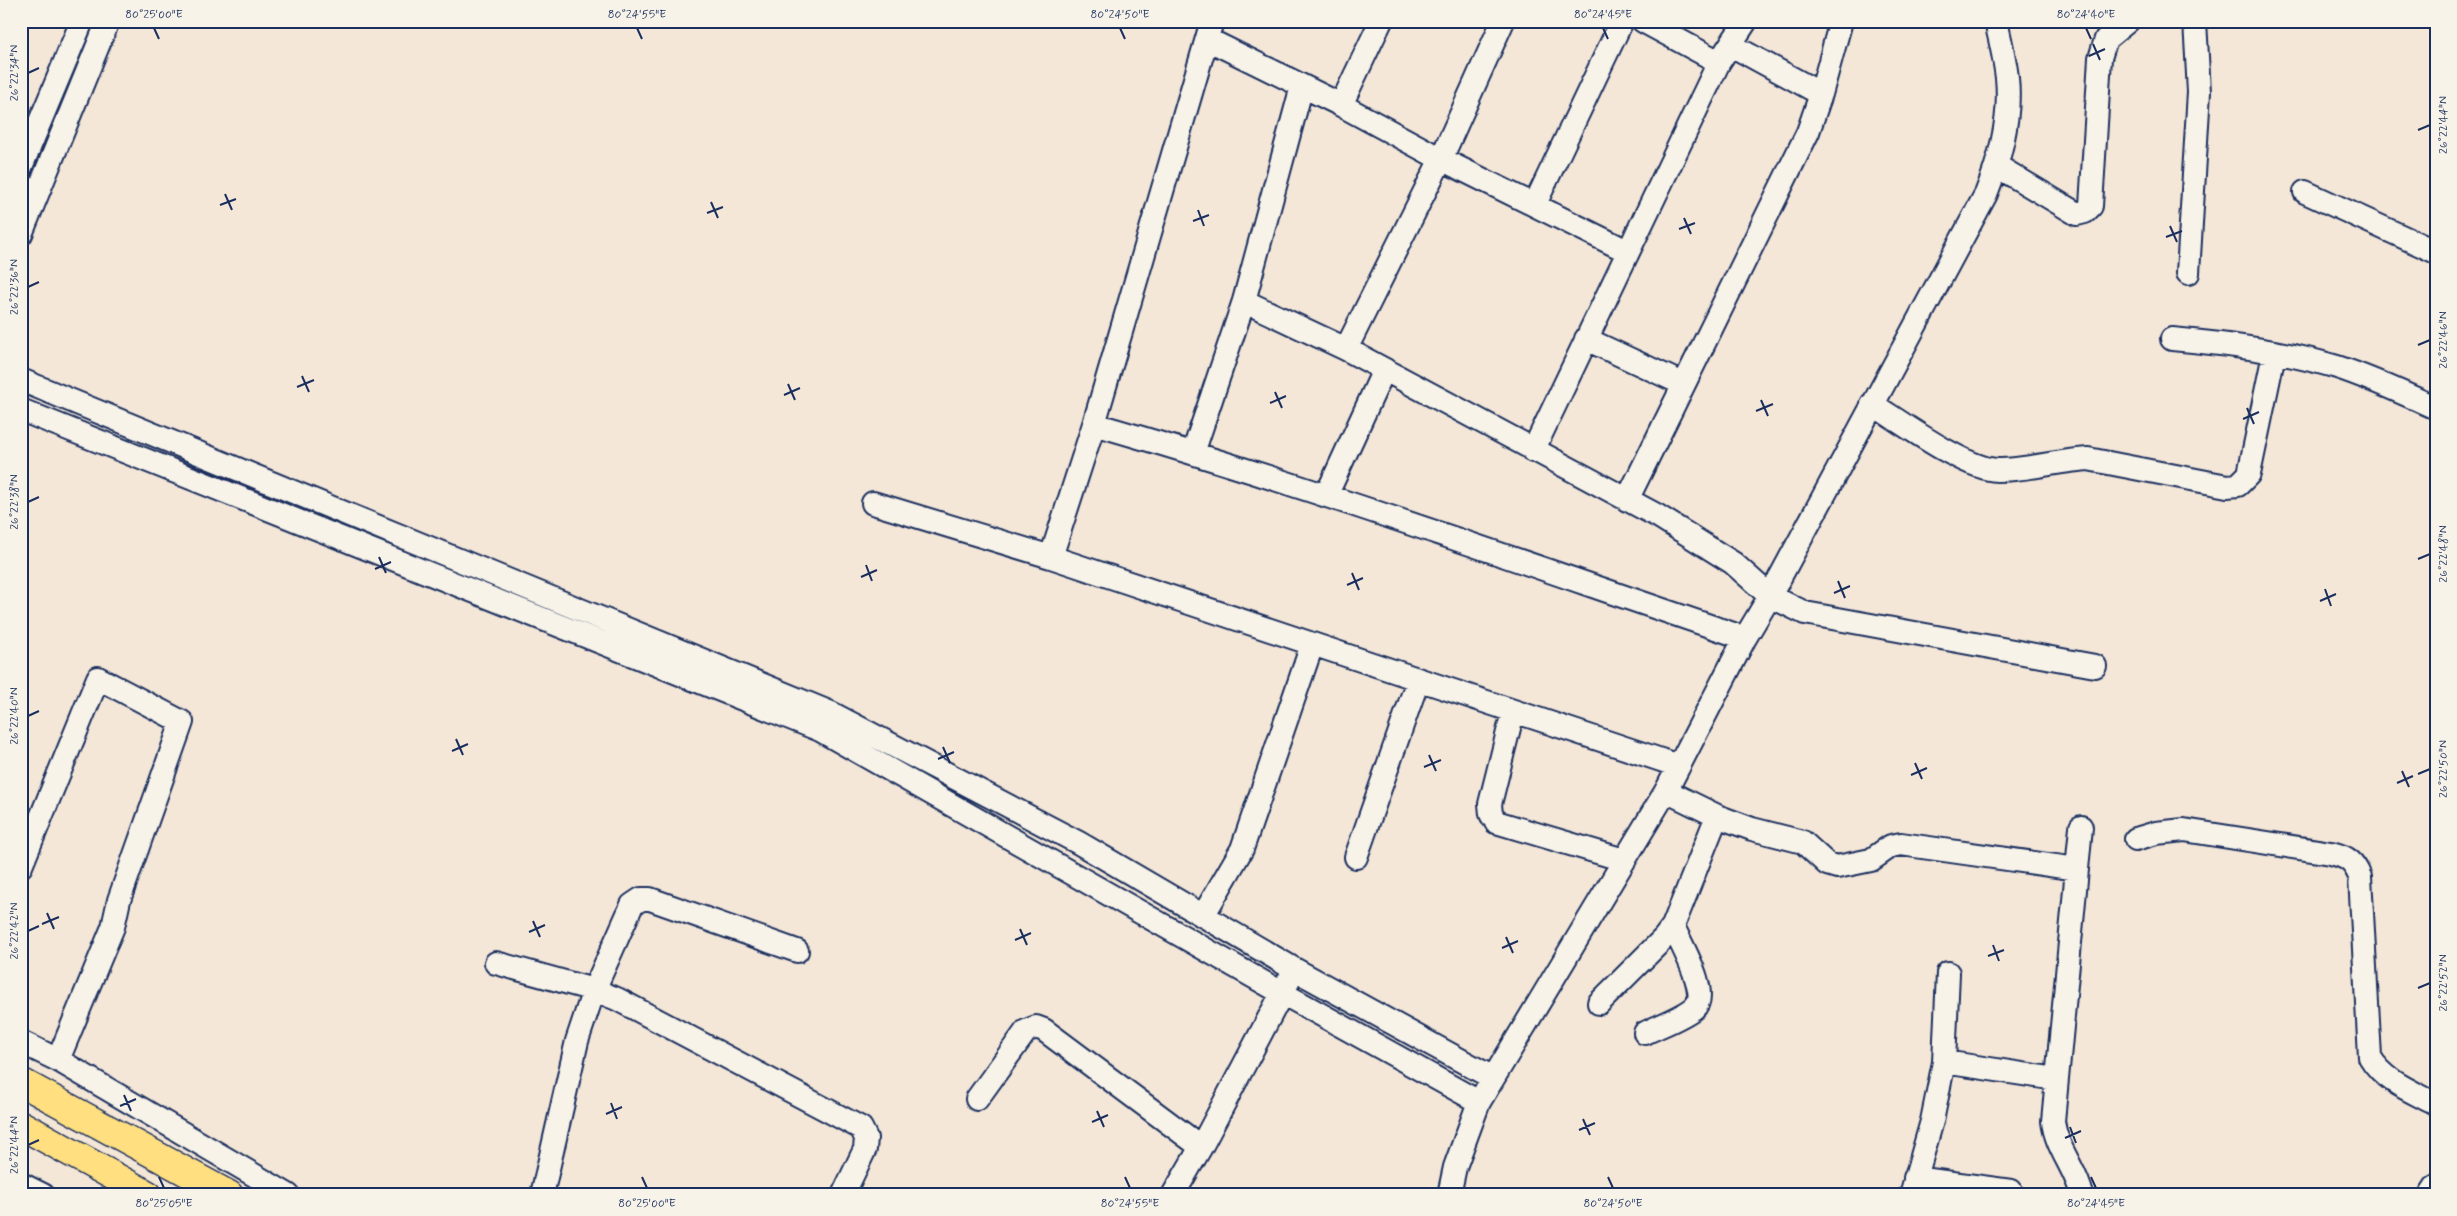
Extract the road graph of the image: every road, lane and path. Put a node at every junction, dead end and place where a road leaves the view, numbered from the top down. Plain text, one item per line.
1 (82, 21) edge
2 (108, 21) edge
3 (1381, 21) edge
4 (1503, 21) edge
5 (1622, 21) edge
6 (1643, 21) edge
7 (1746, 21) edge
8 (1841, 21) edge
9 (1996, 21) edge
10 (2128, 21) edge
11 (2195, 21) edge
12 (1210, 30) edge
13 (1725, 53) junction
14 (1302, 86) junction
15 (1821, 94) junction
16 (1341, 105) junction
17 (1440, 159) junction
18 (1997, 166) junction
19 (21, 167) edge
20 (2306, 192) dead end
21 (1535, 204) junction
22 (21, 234) edge
23 (1627, 251) junction
24 (2436, 252) edge
25 (2188, 273) dead end
26 (1244, 301) junction
27 (1586, 339) junction
28 (2172, 339) dead end
29 (1346, 349) junction
30 (2274, 354) junction
31 (1384, 370) junction
32 (21, 380) edge
33 (1683, 384) junction
34 (1872, 404) junction
35 (2436, 408) edge
36 (21, 410) edge
37 (1094, 424) junction
38 (1533, 451) junction
39 (1193, 453) junction
40 (1326, 496) junction
41 (1627, 500) junction
42 (873, 502) dead end
43 (1051, 557) junction
44 (1770, 596) junction
45 (1745, 638) junction
46 (1312, 645) junction
47 (2095, 666) dead end
48 (1418, 680) junction
49 (1513, 712) junction
50 (1679, 766) junction
51 (1666, 790) junction
52 (1717, 816) junction
53 (2081, 826) dead end
54 (2136, 839) dead end
55 (1356, 857) dead end
56 (1624, 860) junction
57 (21, 866) edge
58 (2077, 869) junction
59 (1203, 916) junction
60 (1673, 926) junction
61 (797, 951) dead end
62 (496, 963) dead end
63 (1294, 969) junction
64 (1948, 973) dead end
65 (594, 990) junction
66 (1282, 994) junction
67 (1598, 1003) dead end
68 (1645, 1032) dead end
69 (21, 1042) edge
70 (58, 1060) junction
71 (1944, 1062) junction
72 (1493, 1078) junction
73 (2056, 1079) junction
74 (21, 1082) edge
75 (977, 1099) dead end
76 (1478, 1102) junction
77 (2436, 1104) edge
78 (21, 1125) edge
79 (1201, 1147) junction
80 (21, 1184) edge
81 (1913, 1186) edge
82 (2436, 1186) edge
83 (2011, 1191) dead end
84 (43, 1195) edge
85 (148, 1195) edge
86 (229, 1195) edge
87 (288, 1195) edge
88 (542, 1195) edge
89 (843, 1195) edge
90 (1173, 1195) edge
91 (1449, 1195) edge
92 (2082, 1195) edge
93 (2430, 1195) edge

1 - 19 street
2 - 22 street
3 - 16 street
4 - 17 street
5 - 21 street
6 - 13 street
7 - 13 street
8 - 15 street
9 - 18 street
10 - 18 street
11 - 25 street
12 - 14 street
12 - 37 street
13 - 15 street
13 - 23 street
14 - 16 street
14 - 26 street
15 - 33 street
16 - 17 street
17 - 21 street
17 - 29 street
18 - 34 street
20 - 24 street
21 - 23 street
23 - 27 street
26 - 29 street
26 - 39 street
27 - 33 street
27 - 38 street
28 - 30 street
29 - 31 street
30 - 34 street
30 - 35 street
31 - 38 street
31 - 40 street
32 - 59 street
33 - 41 street
34 - 44 street
36 - 66 street
37 - 39 street
37 - 43 street
38 - 41 street
39 - 40 street
40 - 45 street
41 - 44 street
42 - 43 street
43 - 46 street
44 - 45 street
44 - 47 street
45 - 50 street
46 - 48 street
46 - 59 street
48 - 49 street
48 - 55 street
49 - 50 street
49 - 56 street
50 - 51 street
51 - 52 street
51 - 56 street
52 - 58 street
52 - 60 street
53 - 58 street
54 - 77 street
56 - 72 street
57 - 70 street
58 - 73 street
59 - 63 street
60 - 67 street
60 - 68 street
61 - 65 street
62 - 65 street
63 - 66 street
63 - 72 street
64 - 71 street
65 - 88 street
65 - 89 street
66 - 76 street
66 - 79 street
69 - 70 street
70 - 87 street
71 - 73 street
71 - 81 street
72 - 76 street
73 - 92 street
74 - 86 highway
75 - 79 street
76 - 91 street
78 - 85 highway
79 - 90 street
80 - 84 street
81 - 83 street
82 - 93 street

